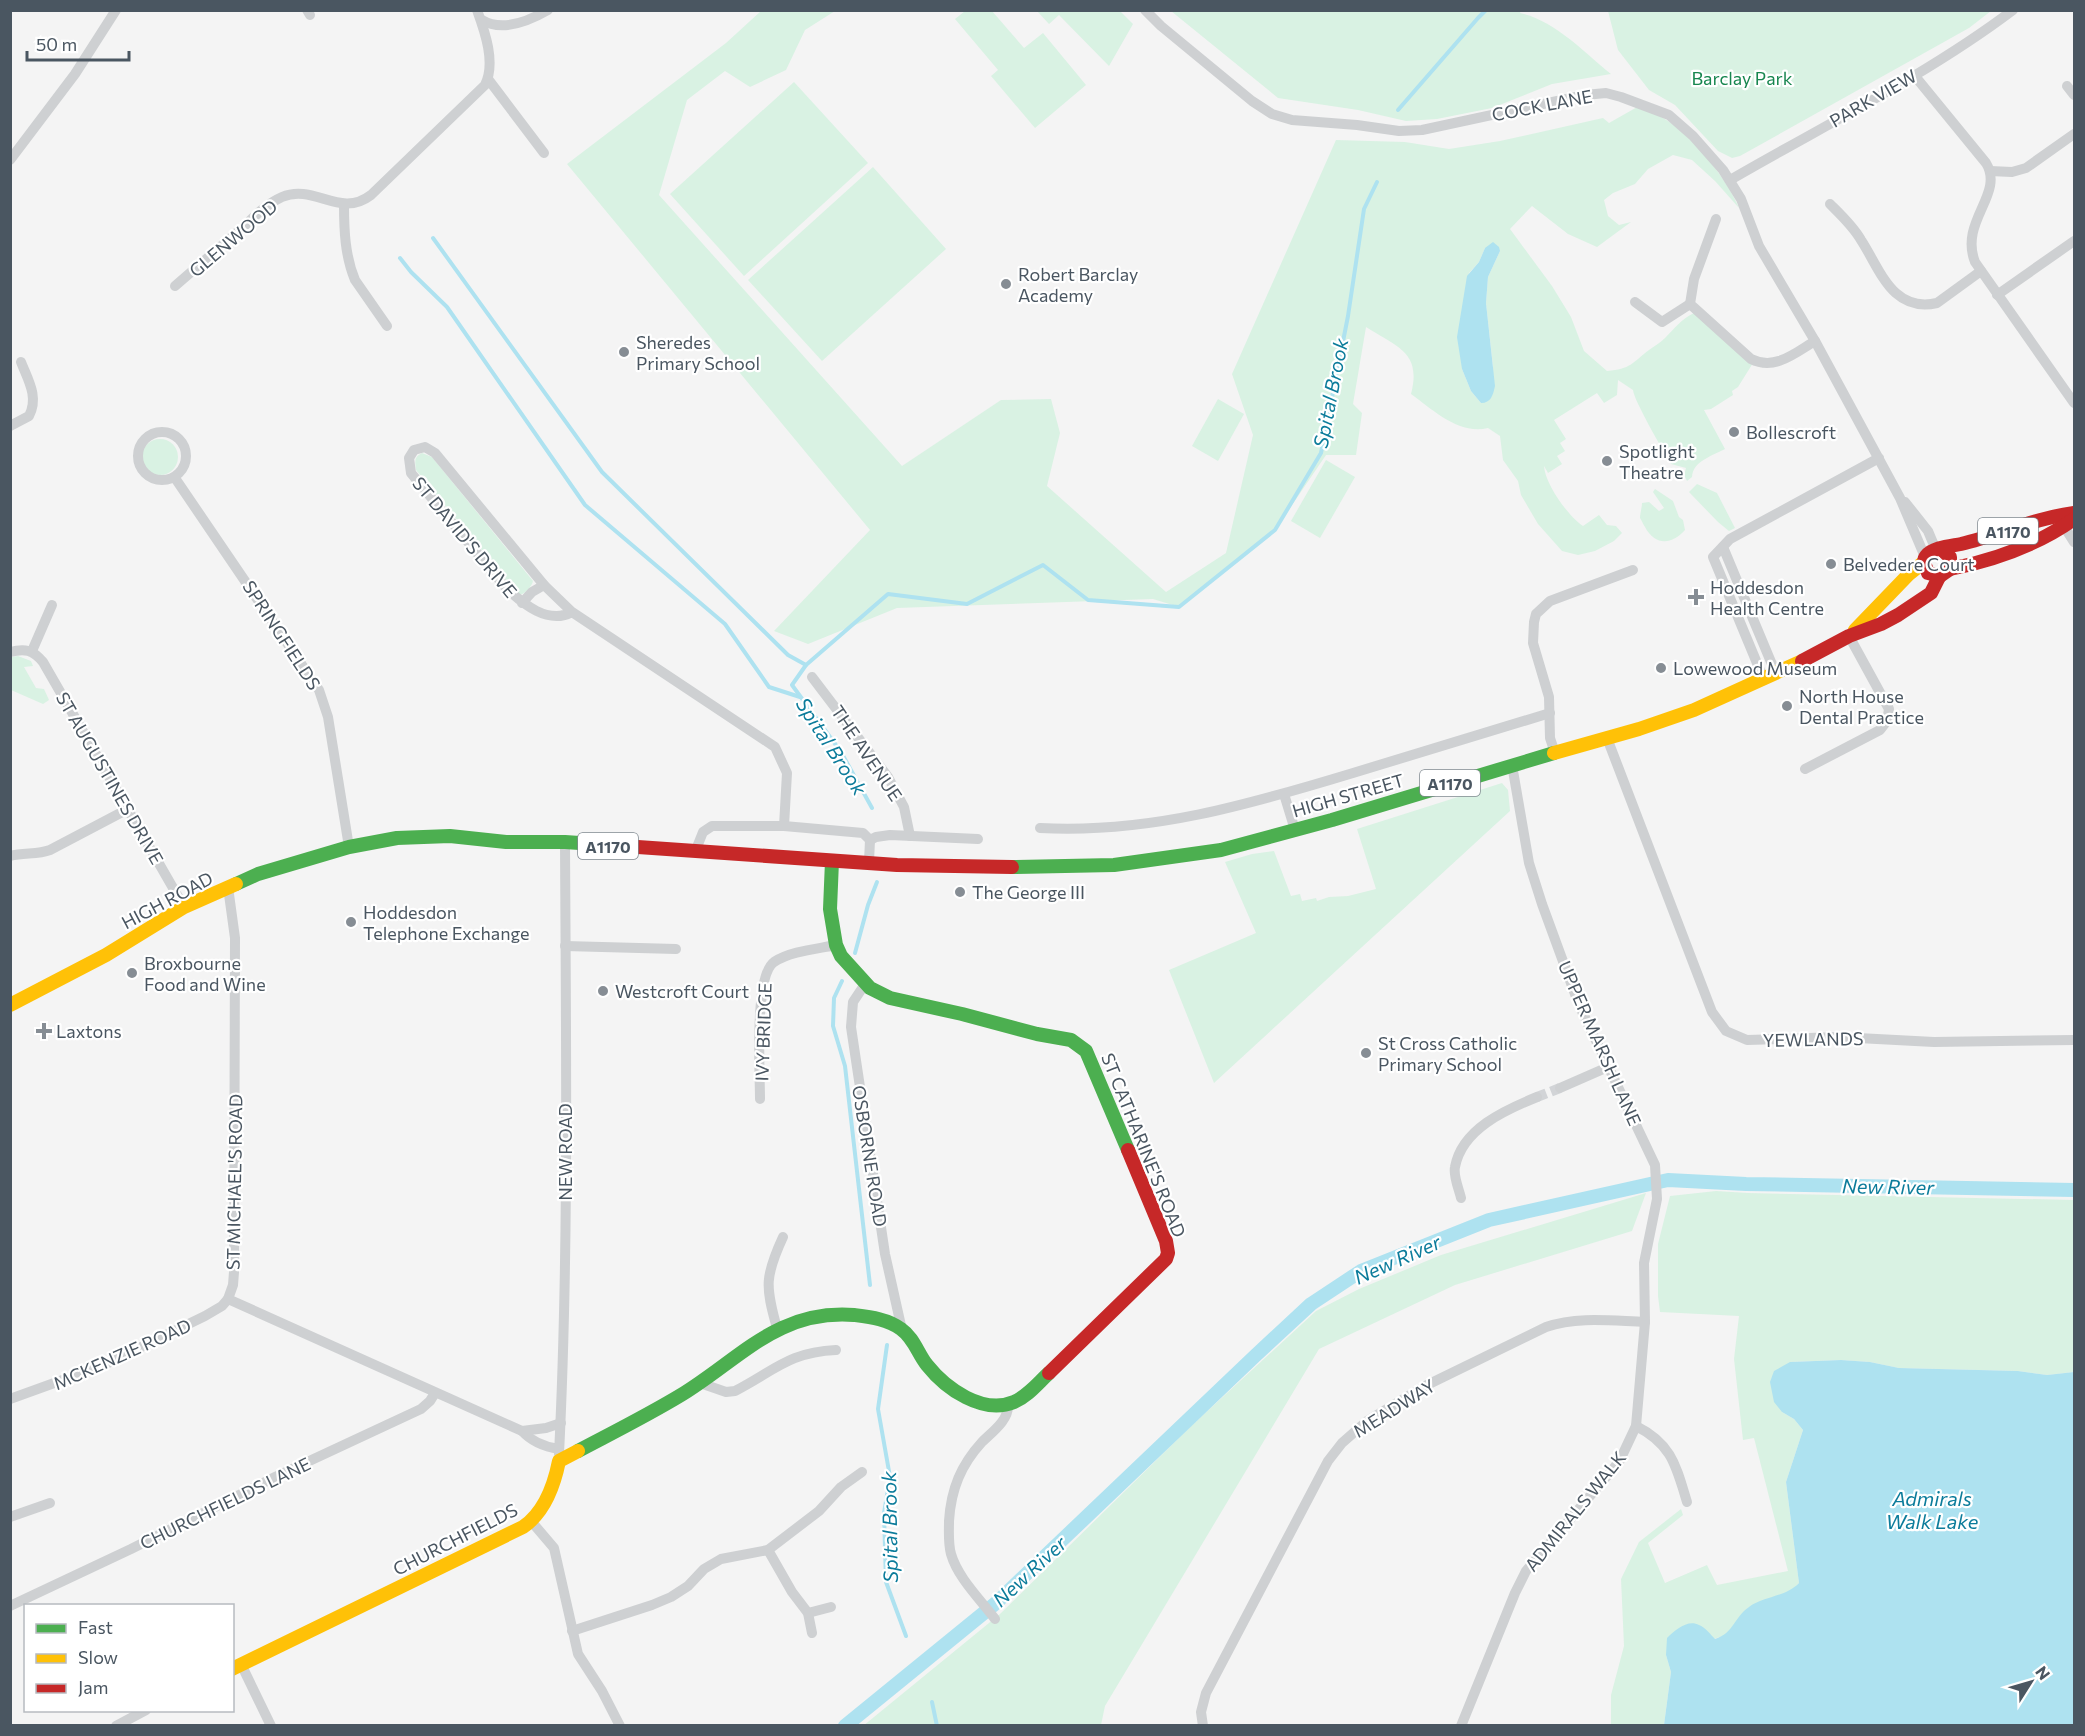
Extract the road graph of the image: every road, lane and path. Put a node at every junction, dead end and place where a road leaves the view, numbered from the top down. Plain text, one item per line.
1 (116, 10) edge
2 (548, 10) edge
3 (1145, 10) edge
4 (2013, 10) edge
5 (479, 15) edge
6 (1914, 75) junction
7 (488, 79) junction
8 (2074, 134) edge
9 (544, 153) dead end
10 (11, 159) edge
11 (1990, 171) junction
12 (1730, 180) junction
13 (1830, 204) dead end
14 (344, 205) junction
15 (1716, 219) dead end
16 (2074, 242) edge
17 (1981, 271) junction
18 (175, 286) dead end
19 (1996, 295) junction
20 (1635, 303) dead end
21 (1690, 304) junction
22 (387, 326) dead end
23 (1815, 341) junction
24 (21, 362) dead end
25 (2074, 403) edge
26 (10, 426) edge
27 (1879, 458) junction
28 (175, 478) junction
29 (2074, 513) edge
30 (2065, 520) edge
31 (2074, 542) edge
32 (1723, 547) junction
33 (1932, 555) junction
34 (1633, 570) dead end
35 (1945, 573) junction
36 (544, 585) junction
37 (522, 603) junction
38 (52, 605) dead end
39 (572, 612) junction
40 (1849, 636) junction
41 (32, 651) junction
42 (10, 652) edge
43 (812, 677) dead end
44 (1770, 677) junction
45 (1550, 713) junction
46 (1607, 738) junction
47 (1555, 753) junction
48 (1512, 765) junction
49 (1805, 769) dead end
50 (1284, 794) junction
51 (128, 809) junction
52 (784, 826) junction
53 (1040, 828) dead end
54 (1295, 830) junction
55 (910, 836) junction
56 (978, 839) dead end
57 (870, 840) junction
58 (565, 843) junction
59 (348, 847) junction
60 (695, 852) junction
61 (10, 856) edge
62 (832, 861) junction
63 (869, 862) junction
64 (228, 887) junction
65 (184, 907) junction
66 (837, 945) junction
67 (565, 946) junction
68 (676, 949) dead end
69 (865, 984) junction
70 (10, 1005) edge
71 (2074, 1040) edge
72 (1608, 1067) junction
73 (1560, 1088) tunnel mouth
74 (1537, 1097) tunnel mouth
75 (760, 1099) dead end
76 (1461, 1198) dead end
77 (783, 1237) dead end
78 (228, 1299) junction
79 (1645, 1322) junction
80 (777, 1328) junction
81 (902, 1330) junction
82 (836, 1350) dead end
83 (700, 1383) junction
84 (435, 1393) junction
85 (10, 1399) edge
86 (1008, 1405) junction
87 (561, 1423) junction
88 (1636, 1426) junction
89 (522, 1431) junction
90 (559, 1455) junction
91 (862, 1472) dead end
92 (1687, 1502) dead end
93 (50, 1503) dead end
94 (10, 1516) edge
95 (531, 1521) junction
96 (768, 1550) junction
97 (10, 1606) edge
98 (831, 1607) dead end
99 (808, 1613) junction
100 (995, 1619) dead end
101 (572, 1631) junction
102 (812, 1633) dead end
103 (237, 1666) edge
104 (142, 1712) edge
105 (116, 1725) edge
106 (271, 1725) edge
107 (620, 1725) edge
108 (1203, 1725) edge
109 (1461, 1725) edge

1 - 10 street
2 - 5 street
3 - 12 street, COCK LANE
4 - 6 street, PARK VIEW
5 - 7 street
6 - 11 street
6 - 12 street, PARK VIEW
7 - 9 street
7 - 14 street
8 - 11 street
11 - 17 street
12 - 23 street, COCK LANE
13 - 17 street
14 - 18 street, GLENWOOD
14 - 22 street
15 - 21 street
16 - 19 street
17 - 19 street
19 - 25 street
20 - 21 street
21 - 23 street
23 - 27 street, COCK LANE
24 - 26 street
27 - 32 street
27 - 33 street, COCK LANE
28 - 28 street
28 - 59 street, SPRINGFIELDS
29 - 30 main road, HIGH STREET / A1170
30 - 31 street
30 - 33 main road, HIGH STREET / A1170
30 - 35 main road, HIGH STREET / A1170
32 - 44 street
32 - 44 street
33 - 35 main road
33 - 35 main road
33 - 40 main road, HIGH STREET
34 - 45 street
35 - 40 main road, HIGH STREET
36 - 37 street, ST DAVID'S DRIVE
36 - 37 street, ST DAVID'S DRIVE
36 - 39 street, ST DAVID'S DRIVE
37 - 39 street, ST DAVID'S DRIVE
38 - 41 street
39 - 52 street, ST DAVID'S DRIVE
40 - 44 main road, HIGH STREET / A1170
40 - 49 street
41 - 42 street
41 - 51 street, ST AUGUSTINES DRIVE
43 - 55 street, THE AVENUE
44 - 46 main road, HIGH STREET / A1170
45 - 47 street
45 - 50 street
46 - 47 main road, HIGH STREET / A1170
46 - 71 street, YEWLANDS
47 - 48 main road, HIGH STREET / A1170
48 - 54 main road, HIGH STREET / A1170
48 - 72 street, UPPER MARSH LANE
50 - 53 street
50 - 54 street
51 - 61 street
51 - 65 street, ST AUGUSTINES DRIVE
52 - 57 street
52 - 60 street
54 - 63 main road, HIGH STREET / A1170
55 - 56 street
55 - 57 street
57 - 63 street
58 - 59 main road, A1170
58 - 60 main road, A1170
58 - 67 street, NEW ROAD
59 - 64 main road, HIGH ROAD / A1170
60 - 62 main road, A1170
62 - 63 main road, A1170
62 - 66 main road, ST CATHARINE'S ROAD
64 - 65 main road, HIGH ROAD / A1170
64 - 78 street, ST MICHAEL'S ROAD
65 - 70 main road, HIGH ROAD / A1170
66 - 69 main road, ST CATHARINE'S ROAD
66 - 75 street, IVY BRIDGE
67 - 68 street
67 - 87 street, NEW ROAD
69 - 81 street, OSBORNE ROAD
69 - 86 main road, ST CATHARINE'S ROAD
72 - 73 street
72 - 79 street, UPPER MARSH LANE
74 - 76 street
77 - 80 street
78 - 84 street
78 - 85 street, MCKENZIE ROAD
79 - 88 street, ADMIRALS WALK
79 - 108 street, MEADWAY
80 - 81 main road
80 - 83 main road
81 - 86 main road
82 - 83 street
83 - 90 main road
84 - 89 street
84 - 97 street, CHURCHFIELDS LANE
86 - 100 street, ST CATHARINE'S ROAD
87 - 89 street
87 - 90 street, NEW ROAD
88 - 92 street
88 - 109 street, ADMIRALS WALK
89 - 90 street
90 - 95 main road, CHURCHFIELDS
91 - 96 street
93 - 94 street
95 - 101 street
95 - 103 main road, CHURCHFIELDS
96 - 99 street
96 - 101 street
98 - 99 street
99 - 102 street
101 - 107 street
103 - 106 street
104 - 105 street

